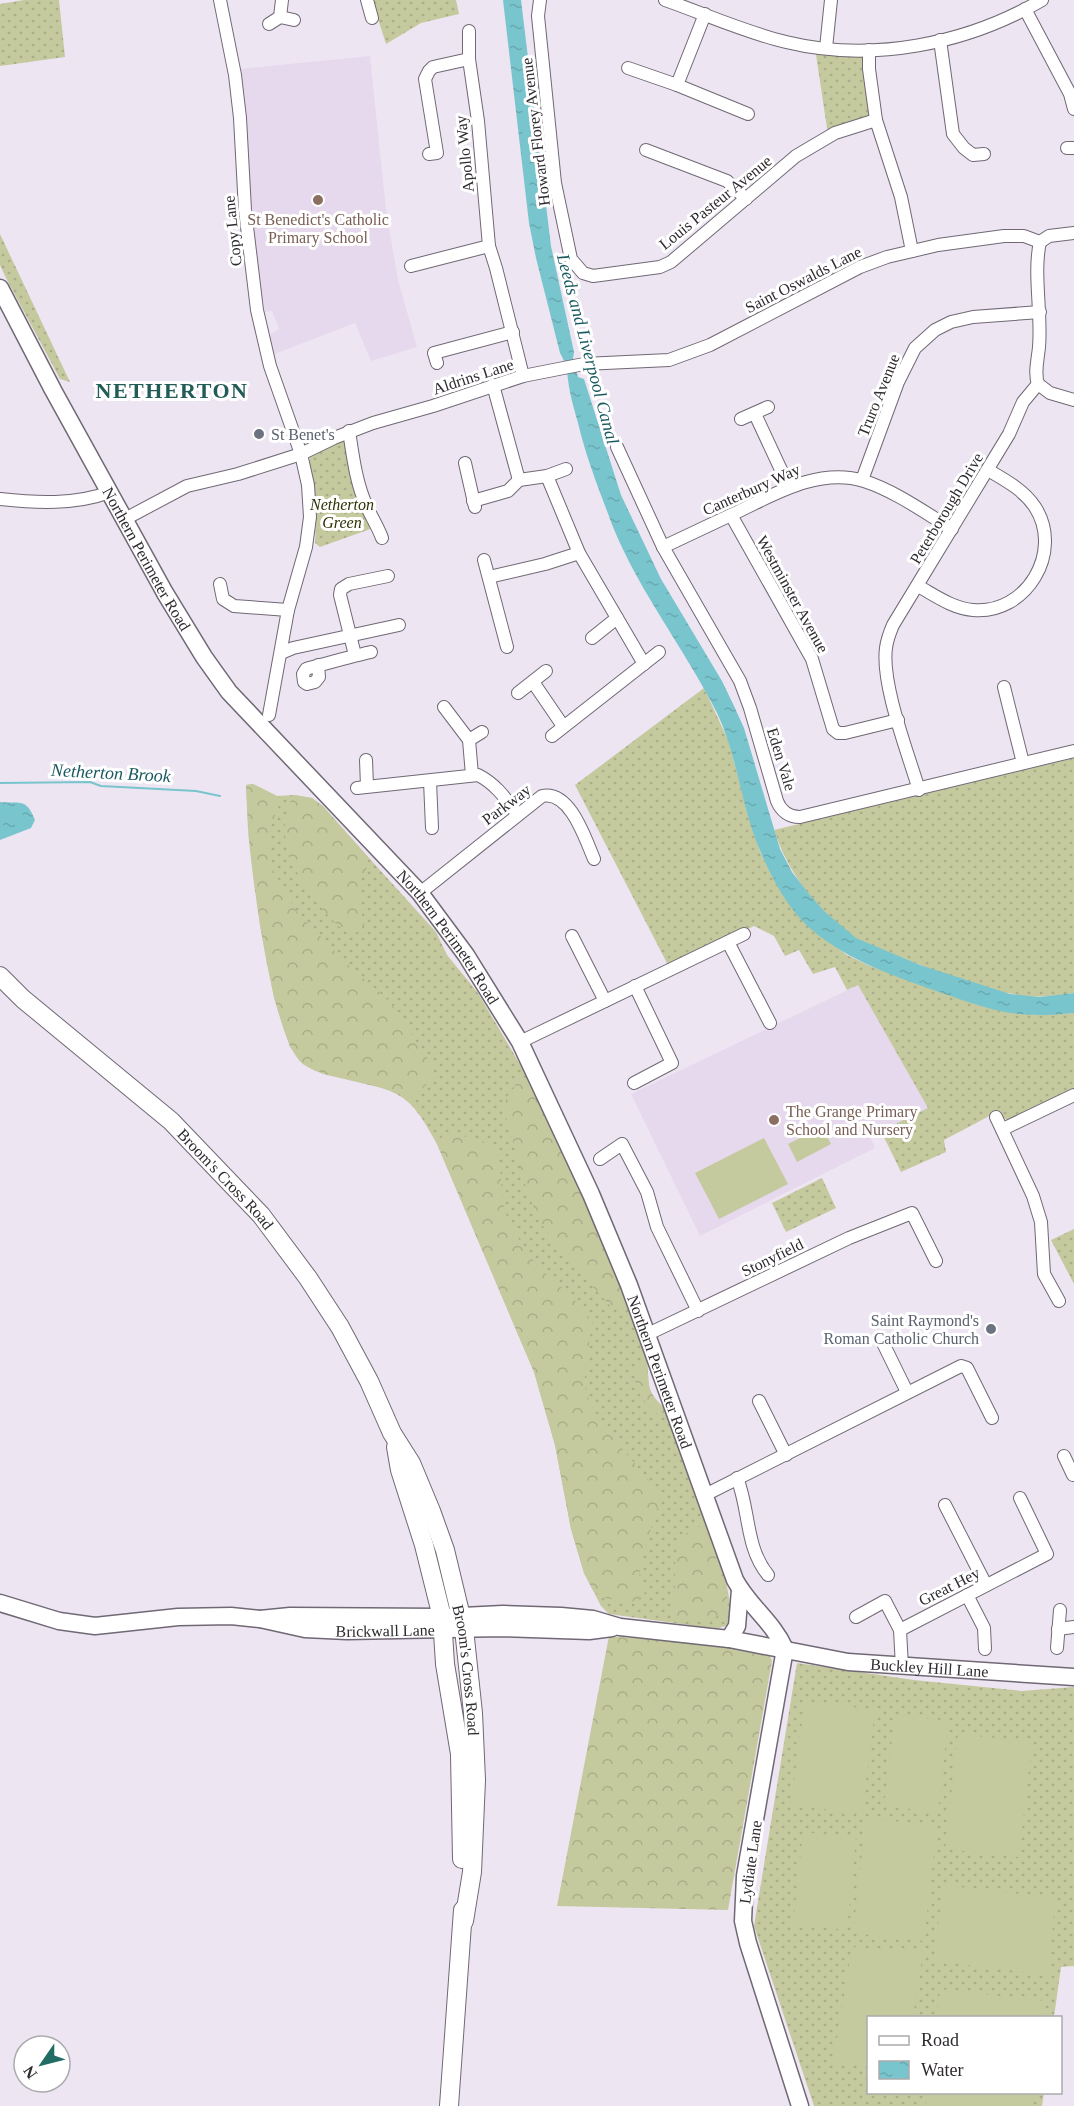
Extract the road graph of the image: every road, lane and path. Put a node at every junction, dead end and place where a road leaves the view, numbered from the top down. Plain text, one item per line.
1 (220, 0) edge
2 (282, 0) edge
3 (367, 0) edge
4 (540, 0) edge
5 (665, 0) edge
6 (831, 0) edge
7 (1042, 0) edge
8 (1025, 9) junction
9 (705, 14) junction
10 (372, 18) dead end
11 (294, 20) dead end
12 (469, 31) dead end
13 (940, 40) junction
14 (826, 48) junction
15 (869, 50) junction
16 (469, 59) junction
17 (628, 68) dead end
18 (677, 85) junction
19 (1074, 109) edge
20 (748, 114) dead end
21 (876, 120) junction
22 (429, 154) dead end
23 (652, 157) dead end
24 (976, 158) dead end
25 (746, 199) junction
26 (1074, 232) edge
27 (1040, 242) junction
28 (489, 246) junction
29 (912, 251) junction
30 (571, 259) joint
31 (411, 266) dead end
32 (0, 288) edge
33 (1040, 312) junction
34 (513, 332) junction
35 (437, 363) dead end
36 (584, 364) joint
37 (523, 376) junction
38 (1038, 384) junction
39 (493, 386) junction
40 (1074, 400) edge
41 (768, 407) dead end
42 (755, 414) junction
43 (741, 419) dead end
44 (349, 431) junction
45 (617, 447) dead end
46 (301, 454) junction
47 (465, 463) dead end
48 (566, 469) dead end
49 (988, 470) junction
50 (547, 476) junction
51 (519, 480) junction
52 (862, 480) junction
53 (789, 487) junction
54 (110, 492) junction
55 (3, 499) edge
56 (731, 515) junction
57 (125, 519) junction
58 (952, 529) junction
59 (381, 538) dead end
60 (663, 547) junction
61 (579, 553) junction
62 (484, 560) dead end
63 (388, 576) dead end
64 (489, 577) junction
65 (220, 584) dead end
66 (918, 586) junction
67 (288, 610) junction
68 (617, 618) junction
69 (399, 625) dead end
70 (350, 635) junction
71 (592, 638) dead end
72 (507, 647) dead end
73 (371, 651) dead end
74 (659, 652) dead end
75 (281, 653) junction
76 (355, 656) junction
77 (644, 664) junction
78 (318, 665) dead end
79 (546, 671) dead end
80 (532, 681) junction
81 (1004, 687) dead end
82 (518, 693) dead end
83 (444, 707) dead end
84 (269, 715) dead end
85 (898, 720) junction
86 (563, 726) junction
87 (482, 732) dead end
88 (552, 736) dead end
89 (469, 740) junction
90 (1074, 751) edge
91 (366, 759) dead end
92 (1023, 763) junction
93 (472, 775) junction
94 (430, 781) junction
95 (919, 790) junction
96 (518, 815) junction
97 (432, 828) dead end
98 (594, 859) dead end
99 (420, 892) junction
100 (744, 934) dead end
101 (572, 936) dead end
102 (728, 942) junction
103 (0, 976) edge
104 (635, 986) junction
105 (605, 1001) junction
106 (770, 1023) dead end
107 (520, 1042) junction
108 (634, 1083) dead end
109 (1074, 1095) edge
110 (996, 1117) dead end
111 (1003, 1130) junction
112 (600, 1159) dead end
113 (936, 1261) dead end
114 (1059, 1301) dead end
115 (698, 1311) junction
116 (648, 1334) junction
117 (882, 1341) dead end
118 (907, 1392) junction
119 (759, 1401) dead end
120 (992, 1419) dead end
121 (786, 1455) junction
122 (1064, 1456) dead end
123 (1074, 1474) edge
124 (737, 1478) junction
125 (705, 1495) junction
126 (1020, 1498) dead end
127 (945, 1506) dead end
128 (768, 1575) dead end
129 (986, 1585) junction
130 (740, 1590) junction
131 (967, 1595) junction
132 (0, 1603) edge
133 (1060, 1610) dead end
134 (856, 1617) dead end
135 (453, 1624) junction
136 (1074, 1627) edge
137 (1058, 1629) junction
138 (900, 1630) junction
139 (729, 1639) junction
140 (1057, 1648) dead end
141 (785, 1649) junction
142 (985, 1649) dead end
143 (902, 1667) junction
144 (1074, 1677) edge
145 (464, 1921) junction
146 (449, 2106) edge
147 (800, 2106) edge

1 - 46 street, Copy Lane
2 - 11 street
3 - 10 street
4 - 30 street, Howard Florey Avenue
5 - 9 street
6 - 14 street
7 - 8 street
8 - 13 street
8 - 19 street
9 - 14 street
9 - 18 street
12 - 16 street, Apollo Way
13 - 15 street
13 - 24 street
14 - 15 street
15 - 21 street
16 - 22 street, Apollo Way
16 - 28 street, Apollo Way
17 - 18 street
18 - 20 street
21 - 25 street, Louis Pasteur Avenue
21 - 29 street
23 - 25 street
25 - 30 street, Louis Pasteur Avenue
26 - 27 street, Saint Oswalds Lane
27 - 29 street, Saint Oswalds Lane
27 - 33 street
28 - 31 street
28 - 34 street, Apollo Way
29 - 36 street, Saint Oswalds Lane
32 - 54 main road, Northern Perimeter Road
33 - 38 street
33 - 52 street, Truro Avenue
34 - 35 street
34 - 37 street, Apollo Way
36 - 37 street, Aldrins Lane
37 - 39 street, Aldrins Lane
38 - 40 street
38 - 49 street, Peterborough Drive
39 - 44 street, Aldrins Lane
39 - 51 street
41 - 42 street
42 - 43 street
42 - 53 street
44 - 46 street
44 - 59 street
45 - 60 street, Eden Vale
46 - 57 street
46 - 67 street
47 - 51 street
48 - 50 street
49 - 58 street, Peterborough Drive
49 - 66 street
50 - 51 street
50 - 61 street
52 - 53 street, Canterbury Way
52 - 58 street, Canterbury Way
53 - 56 street, Canterbury Way
54 - 55 street
54 - 57 main road, Northern Perimeter Road
56 - 60 street, Canterbury Way
56 - 85 street, Westminster Avenue
57 - 99 main road, Northern Perimeter Road
58 - 66 street, Peterborough Drive
60 - 95 street, Eden Vale
61 - 64 street
61 - 68 street
62 - 64 street
63 - 70 street
64 - 72 street
65 - 67 street
66 - 85 street, Peterborough Drive
67 - 75 street
68 - 71 street
68 - 77 street
69 - 70 street
70 - 75 street
70 - 76 street
73 - 76 street
74 - 77 street
75 - 84 street
76 - 78 street
77 - 86 street
79 - 80 street
80 - 82 street
80 - 86 street
81 - 92 street
83 - 89 street
85 - 95 street, Peterborough Drive
86 - 88 street
87 - 89 street
89 - 93 street
90 - 92 street, Eden Vale
91 - 94 street
92 - 95 street, Eden Vale
93 - 94 street
93 - 96 street
94 - 97 street
96 - 98 street, Parkway
96 - 99 street, Parkway
99 - 107 main road, Northern Perimeter Road
100 - 102 street
101 - 105 street
102 - 104 street
102 - 106 street
103 - 135 highway, Broom's Cross Road
104 - 105 street
104 - 108 street
105 - 107 street
107 - 116 main road, Northern Perimeter Road
109 - 111 street
110 - 111 street
111 - 114 street
112 - 115 street
113 - 115 street, Stonyfield
115 - 116 street, Stonyfield
116 - 125 main road, Northern Perimeter Road
117 - 118 street
118 - 120 street
118 - 121 street
119 - 121 street
121 - 124 street
122 - 123 street
124 - 125 street
124 - 128 street
125 - 130 main road, Northern Perimeter Road
126 - 129 street, Great Hey
127 - 129 street
129 - 131 street, Great Hey
130 - 139 main road
130 - 141 main road, Northern Perimeter Road
131 - 138 street, Great Hey
131 - 142 street
132 - 135 main road, Brickwall Lane
133 - 137 street
134 - 138 street
135 - 139 main road, Brickwall Lane
135 - 145 highway, Broom's Cross Road
135 - 145 highway, Broom's Cross Road
136 - 137 street
137 - 140 street
138 - 143 street
139 - 141 main road, Brickwall Lane
141 - 143 main road, Buckley Hill Lane
141 - 147 main road, Lydiate Lane
143 - 144 main road, Buckley Hill Lane
145 - 146 highway, Broom's Cross Road

